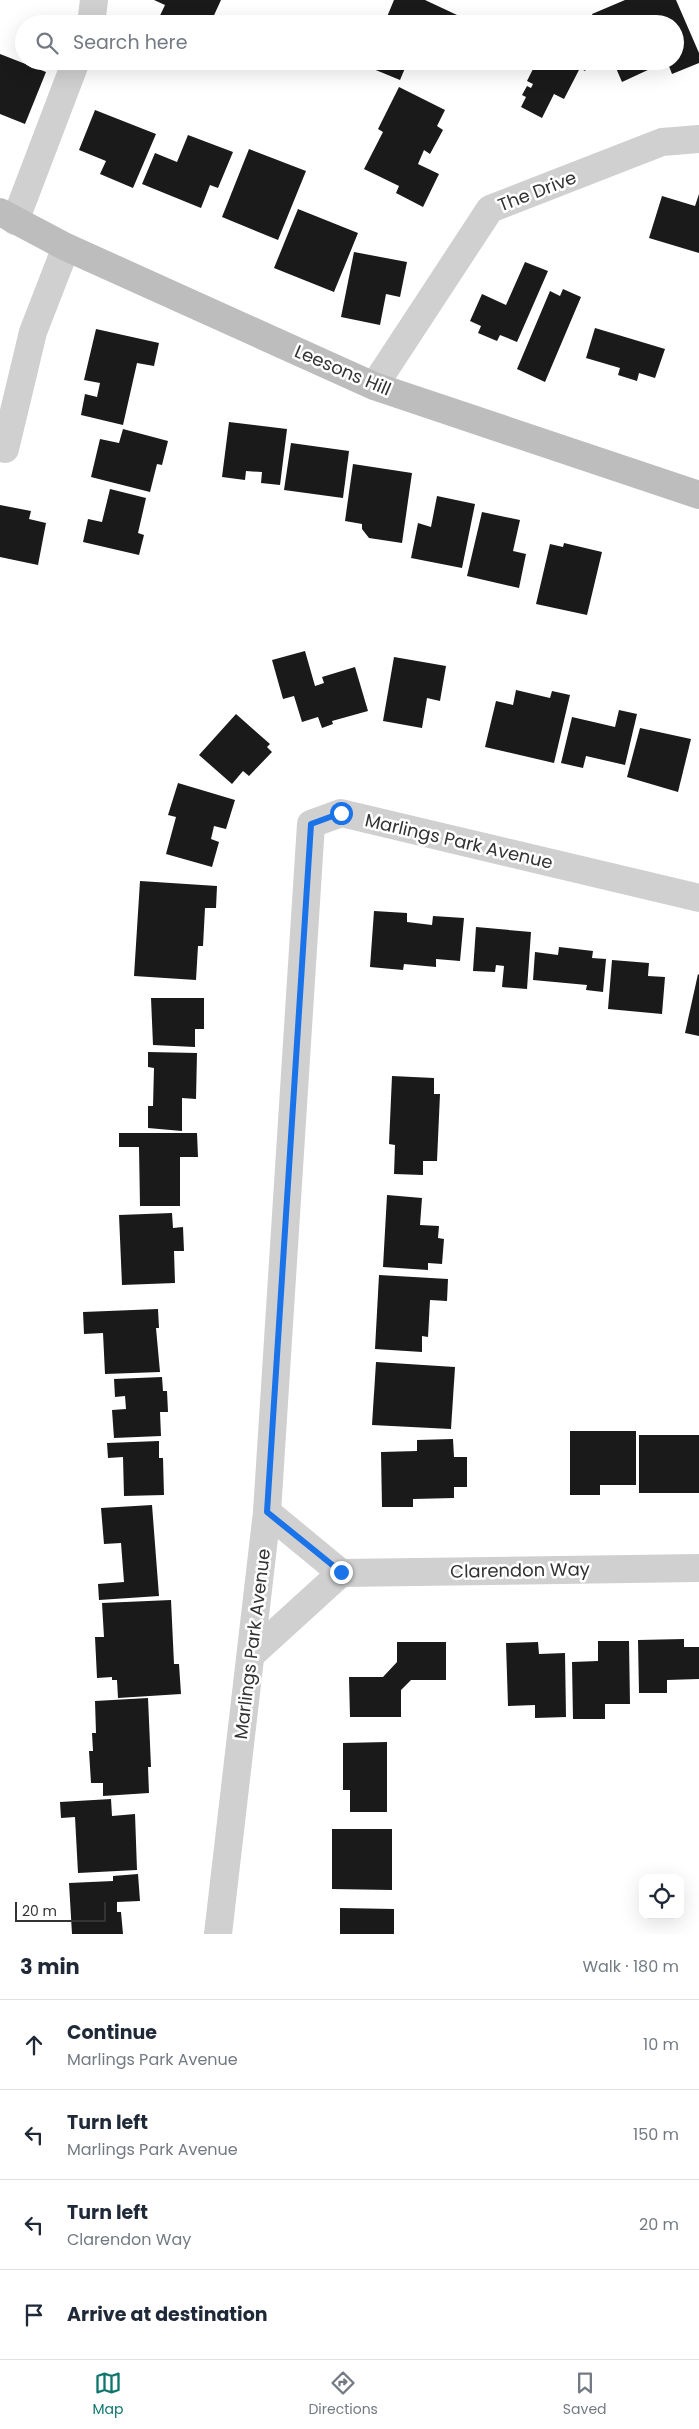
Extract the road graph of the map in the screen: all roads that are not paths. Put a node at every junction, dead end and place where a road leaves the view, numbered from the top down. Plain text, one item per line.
1 (94, 0) edge
2 (92, 15) edge
3 (72, 70) edge
4 (699, 139) edge
5 (8, 216) edge
6 (66, 247) junction
7 (374, 386) junction
8 (5, 450) dead end
9 (699, 494) edge
10 (699, 898) edge
11 (267, 1512) junction
12 (699, 1568) edge
13 (341, 1572) junction
14 (251, 1655) junction
15 (218, 1934) edge

1 - 2 street
3 - 5 street
4 - 7 street, The Drive
5 - 6 street, Leesons Hill
6 - 7 street, Leesons Hill
6 - 8 street
7 - 9 street, Leesons Hill
10 - 11 street, Marlings Park Avenue
11 - 13 street
11 - 14 street, Marlings Park Avenue
12 - 13 street, Clarendon Way
13 - 14 street
14 - 15 street, Marlings Park Avenue

